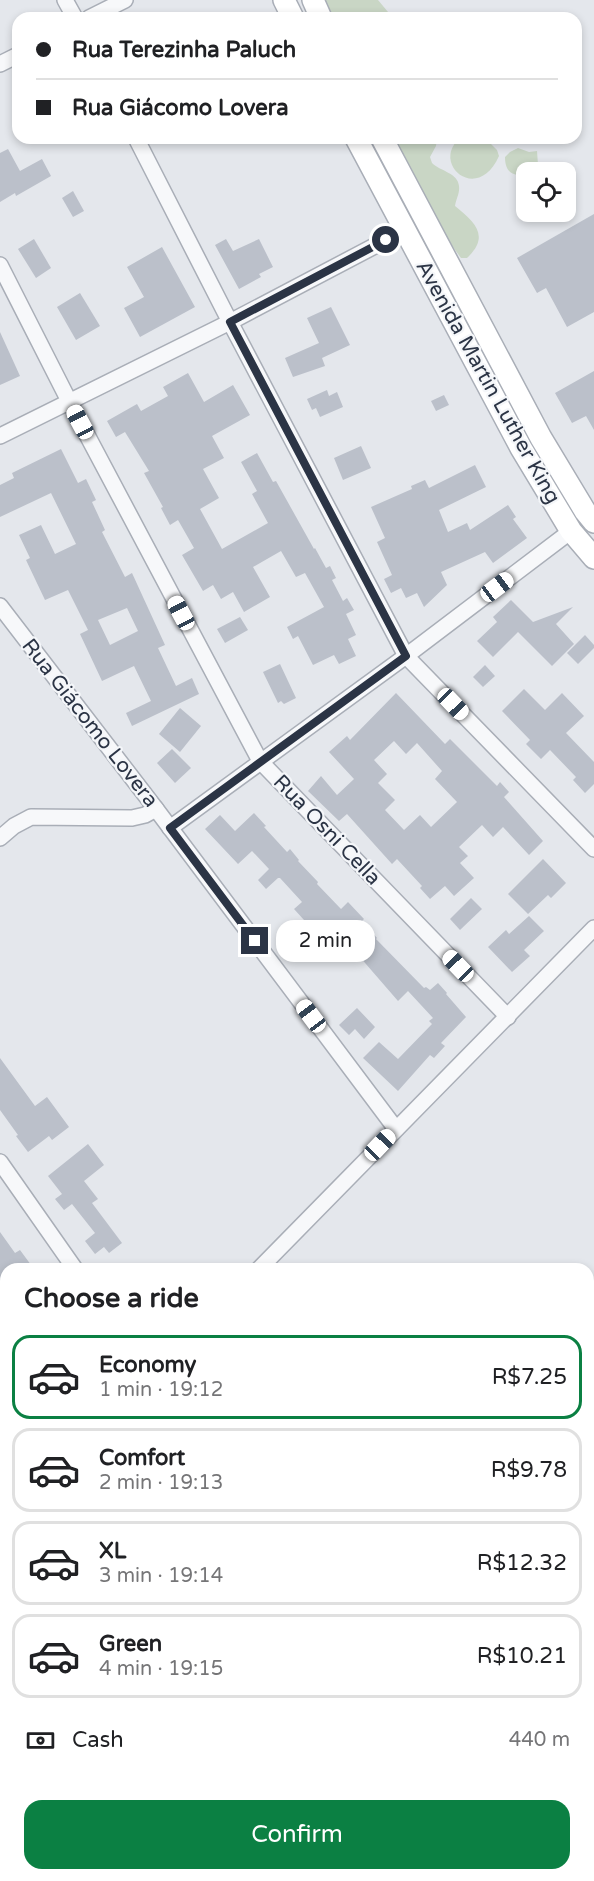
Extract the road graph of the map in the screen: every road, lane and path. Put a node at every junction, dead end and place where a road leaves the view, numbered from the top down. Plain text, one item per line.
1 (125, 0) edge
2 (101, 12) edge
3 (139, 144) edge
4 (359, 144) edge
5 (385, 144) edge
6 (405, 230) junction
7 (0, 265) edge
8 (230, 322) junction
9 (69, 401) junction
10 (0, 436) edge
11 (542, 438) junction
12 (521, 448) junction
13 (594, 522) edge
14 (571, 531) junction
15 (594, 558) edge
16 (0, 606) edge
17 (406, 656) junction
18 (260, 761) junction
19 (156, 809) junction
20 (170, 828) junction
21 (0, 838) edge
22 (594, 849) edge
23 (594, 928) edge
24 (508, 1017) junction
25 (396, 1129) junction
26 (0, 1162) edge
27 (71, 1263) edge
28 (265, 1263) edge

1 - 2 street
3 - 8 street
4 - 6 main road, Avenida Martin Luther King
5 - 11 main road, Avenida Martin Luther King
6 - 8 street
6 - 12 main road, Avenida Martin Luther King
7 - 9 street, Rua Osni Cella
8 - 9 street
8 - 17 street
9 - 10 street
9 - 18 street, Rua Osni Cella
11 - 12 main road
11 - 13 main road, Avenida Martin Luther King
12 - 14 main road, Avenida Martin Luther King
14 - 15 main road, Avenida Martin Luther King
14 - 17 street
16 - 19 street, Rua Giácomo Lovera
17 - 18 street
17 - 22 street
18 - 20 street
18 - 24 street, Rua Osni Cella
19 - 20 street, Rua Giácomo Lovera
19 - 21 street
20 - 25 street, Rua Giácomo Lovera
23 - 24 street
24 - 25 street
25 - 28 street
26 - 27 street

